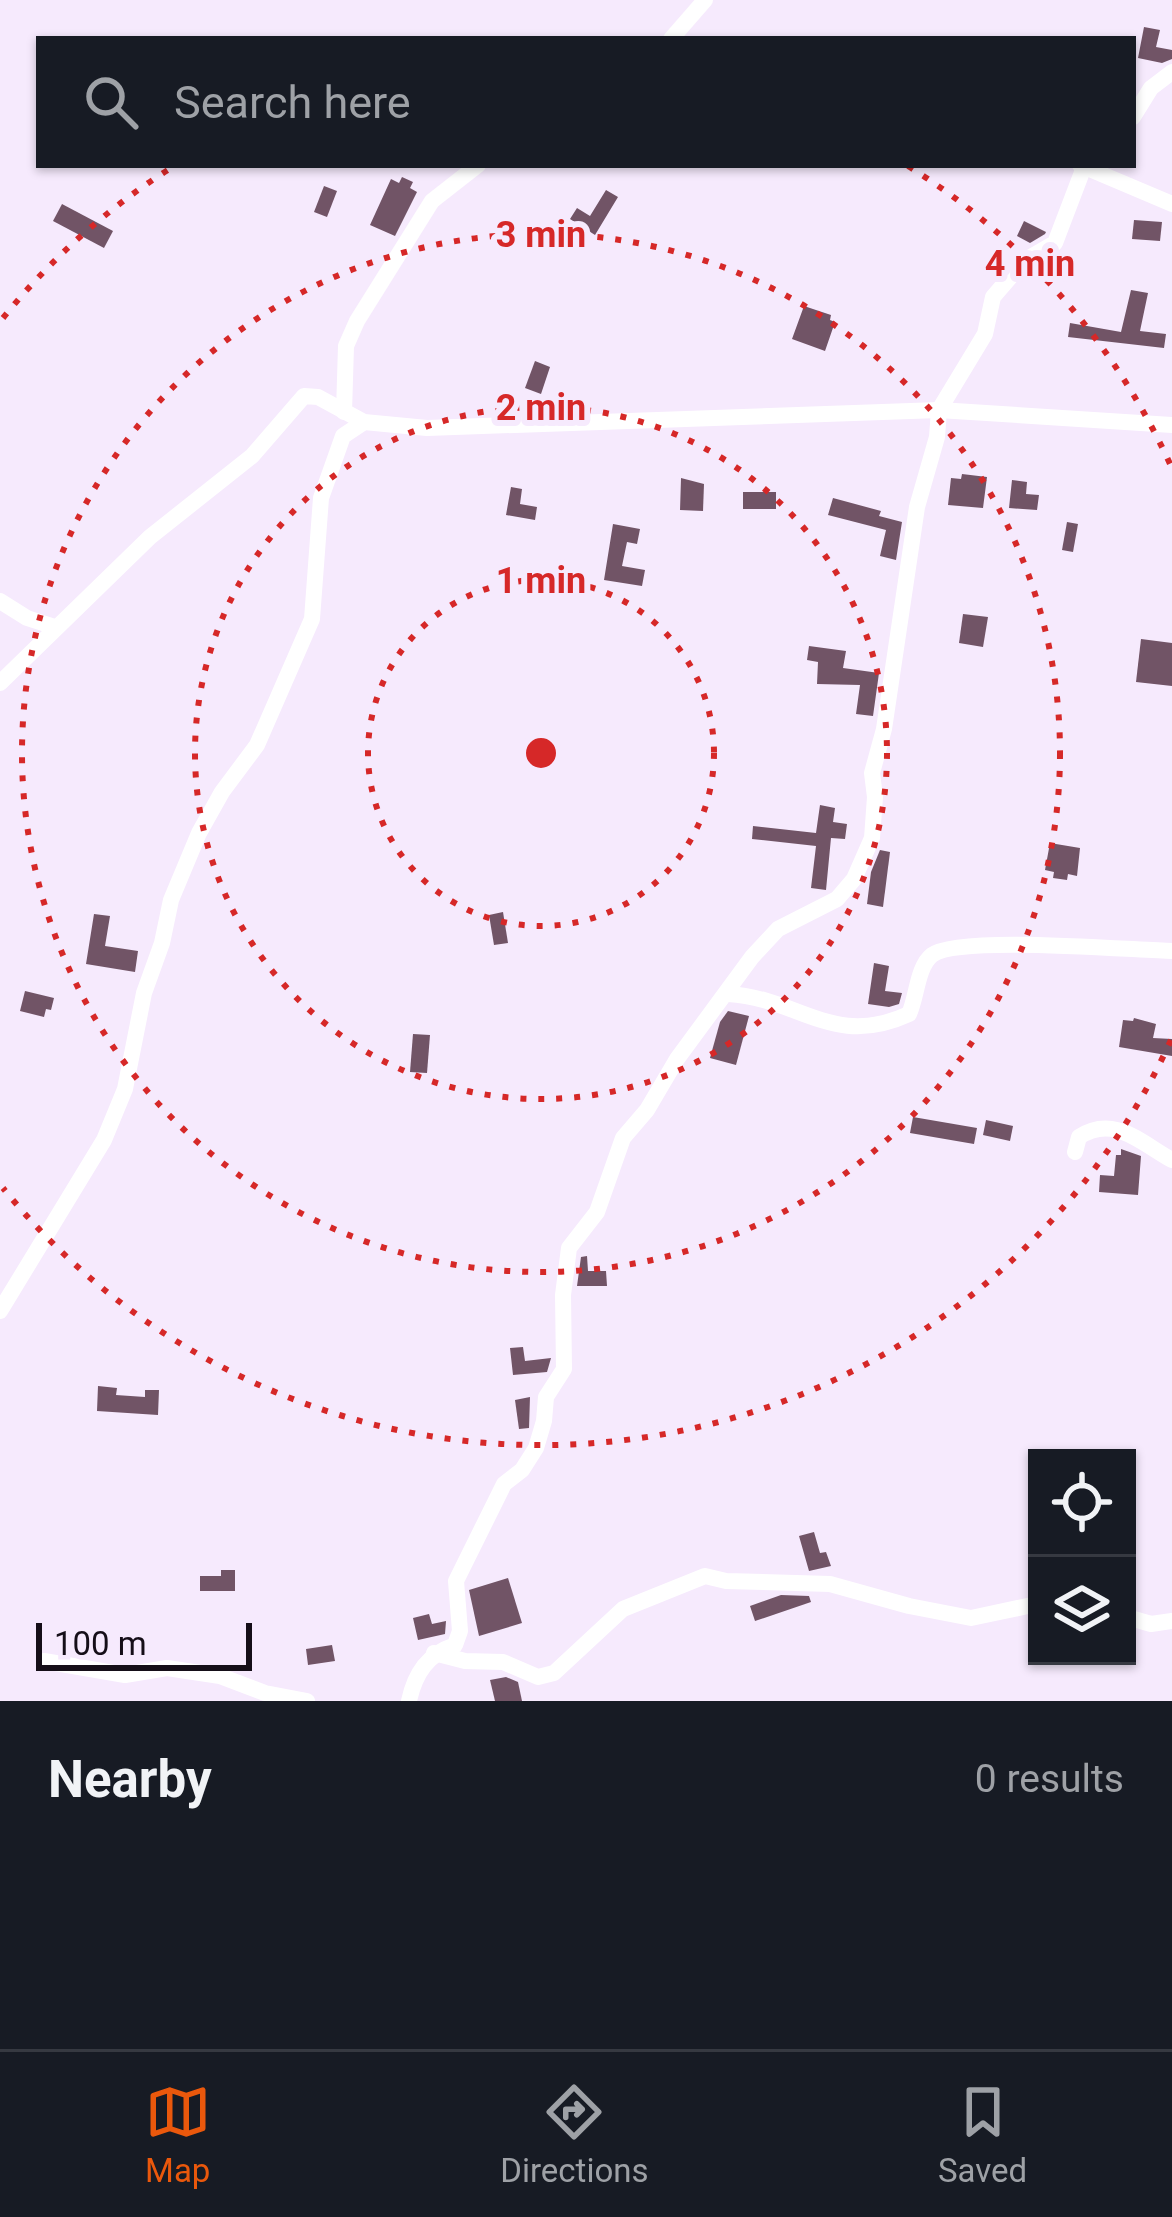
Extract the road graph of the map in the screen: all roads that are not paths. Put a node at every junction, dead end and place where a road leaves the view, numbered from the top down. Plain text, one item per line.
1 (705, 0) edge
2 (674, 36) edge
3 (1172, 72) edge
4 (1136, 112) edge
5 (474, 168) edge
6 (1084, 168) edge
7 (1090, 168) edge
8 (1172, 204) edge
9 (939, 410) junction
10 (344, 412) junction
11 (364, 422) junction
12 (1172, 425) edge
13 (0, 601) edge
14 (55, 627) junction
15 (0, 683) edge
16 (1172, 952) edge
17 (728, 994) junction
18 (1075, 1152) dead end
19 (1172, 1160) edge
20 (0, 1311) edge
21 (1028, 1606) edge
22 (1136, 1620) edge
23 (1172, 1622) edge
24 (434, 1653) junction
25 (44, 1661) dead end
26 (307, 1701) edge
27 (409, 1701) edge

1 - 2 street
3 - 4 street
5 - 10 street
6 - 9 street
7 - 8 street
9 - 11 street
9 - 12 street
9 - 17 street
10 - 11 street
10 - 14 street
11 - 20 street
13 - 14 street
14 - 15 street
16 - 17 street
17 - 24 street
18 - 19 street
21 - 24 street
22 - 23 street
24 - 27 street
25 - 26 street

